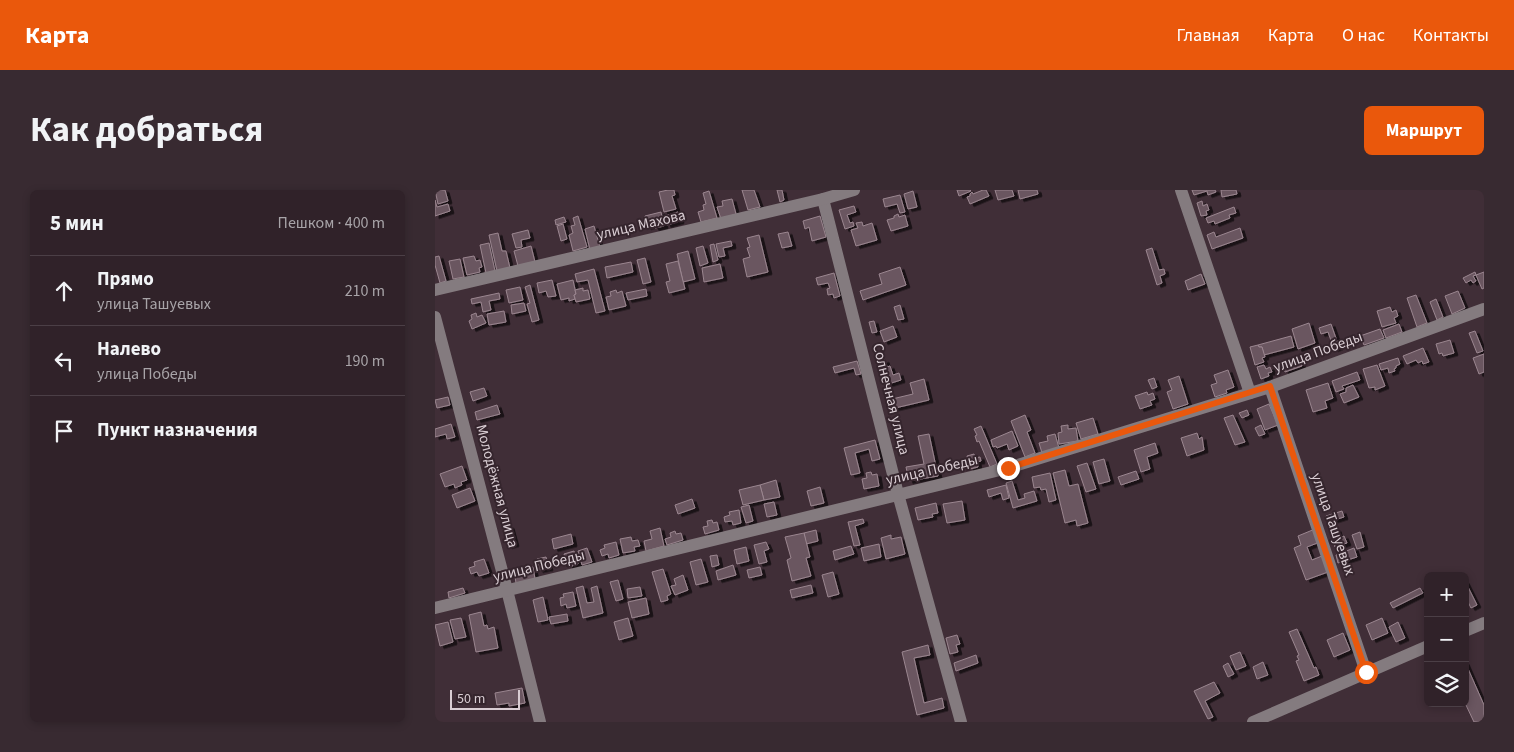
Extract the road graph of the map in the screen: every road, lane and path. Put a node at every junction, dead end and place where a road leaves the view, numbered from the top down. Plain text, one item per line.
1 (853, 190) edge
2 (1181, 190) edge
3 (823, 199) junction
4 (435, 290) edge
5 (1484, 309) edge
6 (435, 317) edge
7 (1270, 386) junction
8 (1250, 393) junction
9 (898, 494) junction
10 (507, 590) junction
11 (435, 608) edge
12 (1484, 623) edge
13 (1469, 629) edge
14 (1424, 648) edge
15 (1366, 672) junction
16 (540, 722) edge
17 (961, 722) edge
18 (1253, 722) edge

1 - 3 street, улица Махова
2 - 8 street
3 - 4 street, улица Махова
3 - 9 street, Солнечная улица
5 - 7 street, улица Победы
6 - 10 street, Молодёжная улица
7 - 8 street, улица Победы
7 - 15 street, улица Ташуевых
8 - 9 street, улица Победы
9 - 10 street, улица Победы
9 - 17 street, Солнечная улица
10 - 11 street, улица Победы
10 - 16 street, Молодёжная улица
12 - 13 street
14 - 15 street
15 - 18 street

